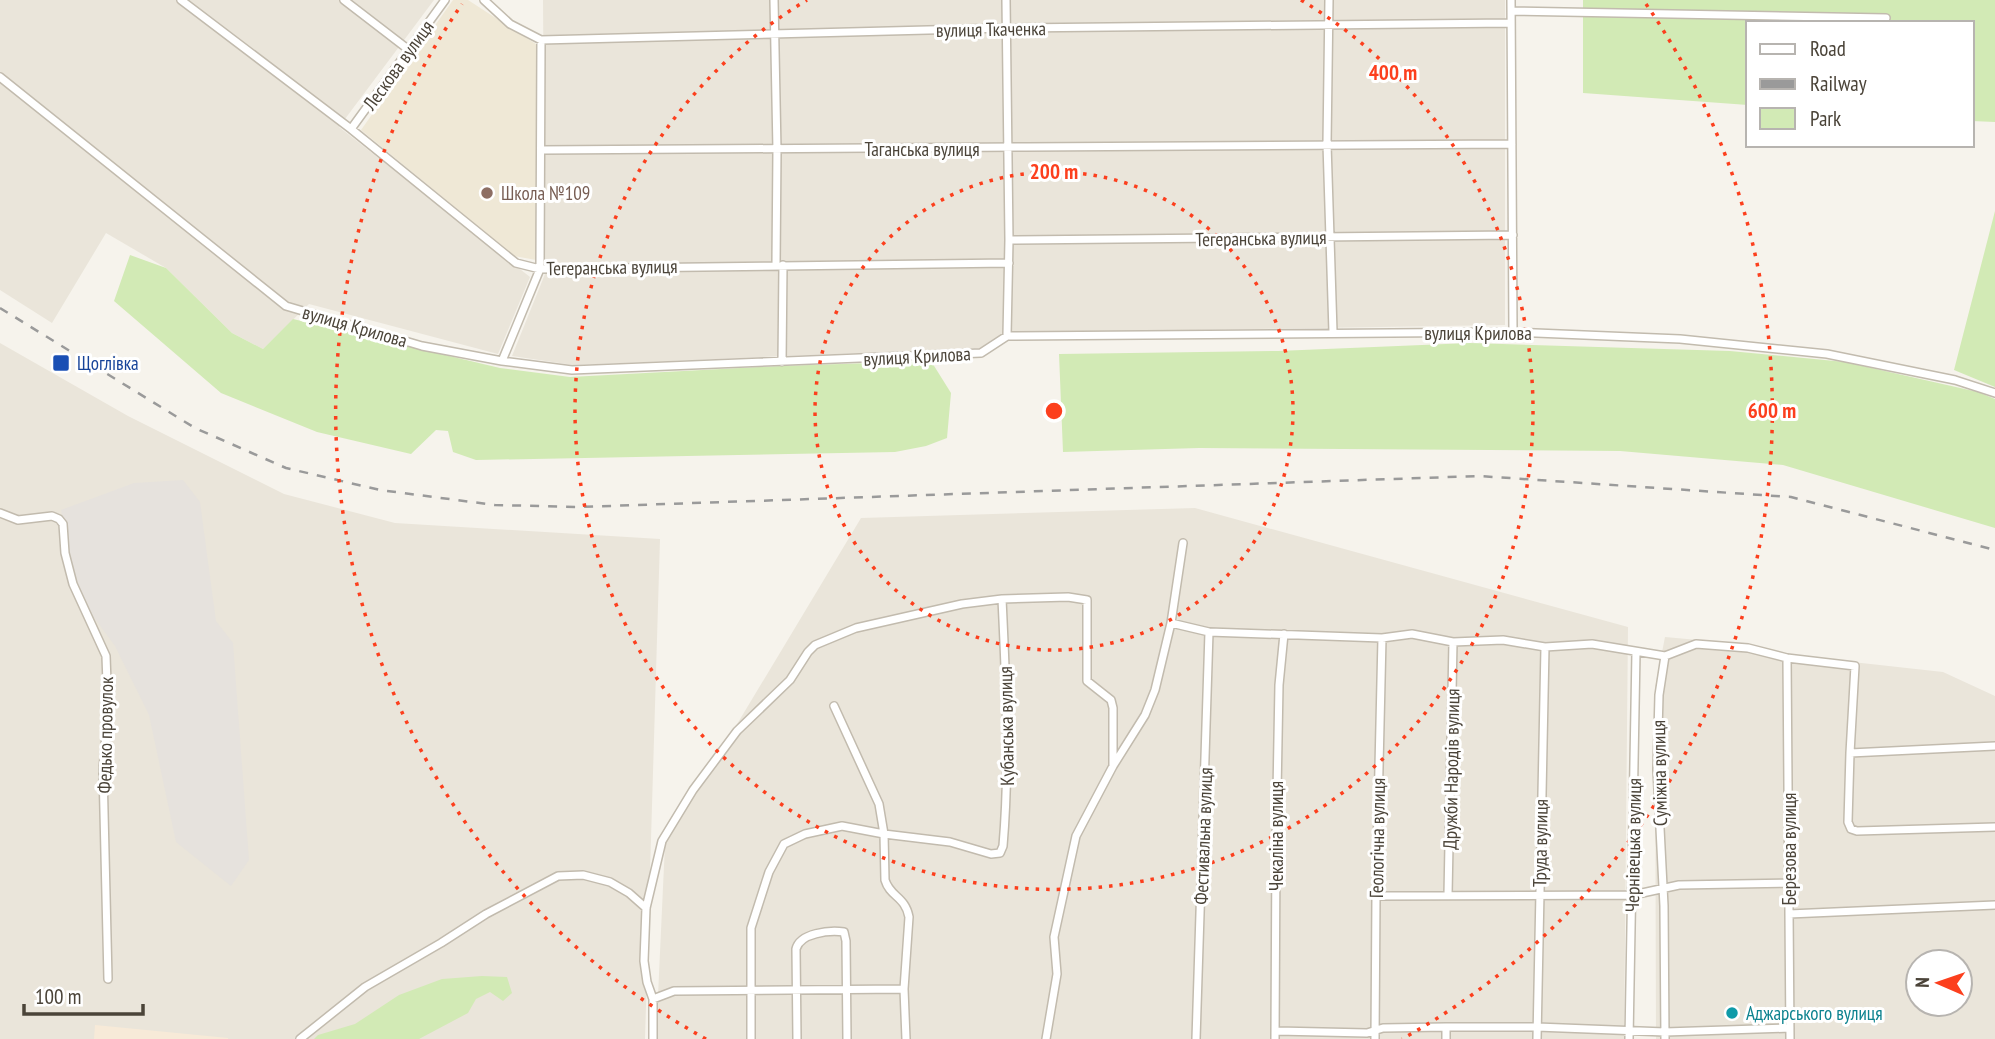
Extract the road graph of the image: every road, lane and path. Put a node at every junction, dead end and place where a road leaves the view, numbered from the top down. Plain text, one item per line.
1 (181, 0) edge
2 (344, 0) edge
3 (445, 0) edge
4 (484, 0) edge
5 (774, 0) edge
6 (1006, 0) edge
7 (1329, 0) edge
8 (1511, 0) edge
9 (1511, 11) junction
10 (1886, 18) dead end
11 (1511, 23) junction
12 (1329, 25) junction
13 (1006, 28) junction
14 (774, 33) junction
15 (541, 40) junction
16 (409, 50) junction
17 (0, 76) edge
18 (351, 129) junction
19 (1327, 144) junction
20 (1512, 144) junction
21 (1007, 148) junction
22 (541, 150) junction
23 (777, 150) junction
24 (1513, 235) junction
25 (1330, 237) junction
26 (1009, 240) junction
27 (1009, 263) junction
28 (779, 265) junction
29 (540, 269) junction
30 (1332, 332) junction
31 (1513, 332) junction
32 (1007, 336) junction
33 (502, 361) junction
34 (782, 362) junction
35 (1995, 393) edge
36 (0, 513) edge
37 (1183, 543) dead end
38 (1002, 599) junction
39 (1171, 623) junction
40 (1209, 632) junction
41 (1284, 634) junction
42 (1382, 638) junction
43 (1453, 642) junction
44 (1545, 647) junction
45 (1636, 652) junction
46 (1665, 656) junction
47 (1787, 658) junction
48 (834, 706) dead end
49 (1995, 746) edge
50 (1850, 753) junction
51 (1113, 766) junction
52 (1995, 827) edge
53 (884, 834) junction
54 (1789, 883) junction
55 (1663, 890) junction
56 (1448, 895) junction
57 (1539, 895) junction
58 (1633, 895) junction
59 (1376, 896) junction
60 (1995, 905) edge
61 (646, 908) junction
62 (1789, 914) junction
63 (108, 979) dead end
64 (750, 989) junction
65 (795, 989) junction
66 (845, 989) junction
67 (904, 989) junction
68 (653, 999) junction
69 (1446, 1027) junction
70 (1538, 1027) junction
71 (1790, 1028) junction
72 (1375, 1030) junction
73 (1276, 1035) edge
74 (1630, 1035) edge
75 (1665, 1036) edge
76 (300, 1039) edge
77 (653, 1039) edge
78 (751, 1039) edge
79 (797, 1039) edge
80 (847, 1039) edge
81 (905, 1039) edge
82 (1046, 1039) edge
83 (1196, 1039) edge
84 (1375, 1039) edge
85 (1446, 1039) edge
86 (1537, 1039) edge
87 (1790, 1039) edge

1 - 18 street, Тегеранська вулиця
2 - 16 street
3 - 16 street, Лескова вулиця
4 - 15 street, вулиця Ткаченка
5 - 14 street
6 - 13 street
7 - 12 street
8 - 9 street
9 - 10 street
9 - 11 street
11 - 12 street, вулиця Ткаченка
11 - 20 street
12 - 13 street, вулиця Ткаченка
12 - 19 street
13 - 14 street, вулиця Ткаченка
13 - 21 street
14 - 15 street, вулиця Ткаченка
14 - 23 street
15 - 22 street
16 - 18 street, Лескова вулиця
17 - 33 street, вулиця Крилова
18 - 29 street, Тегеранська вулиця
19 - 20 street, Таганська вулиця
19 - 21 street, Таганська вулиця
19 - 25 street
20 - 24 street
21 - 23 street, Таганська вулиця
21 - 26 street
22 - 23 street, Таганська вулиця
22 - 29 street
23 - 28 street
24 - 25 street, Тегеранська вулиця
24 - 31 street
25 - 26 street, Тегеранська вулиця
25 - 30 street
26 - 27 street
27 - 28 street, Тегеранська вулиця
27 - 32 street
28 - 29 street, Тегеранська вулиця
28 - 34 street
29 - 33 street
30 - 31 street, вулиця Крилова
30 - 32 street, вулиця Крилова
31 - 35 street, вулиця Крилова
32 - 34 street, вулиця Крилова
33 - 34 street, вулиця Крилова
36 - 63 street, Федько провулок
37 - 39 street
38 - 51 street
38 - 53 street, Кубанська вулиця
38 - 61 street
39 - 40 street
39 - 51 street
40 - 41 street
40 - 83 street, Фестивальна вулиця
41 - 42 street
41 - 73 street, Чекаліна вулиця
42 - 43 street
42 - 59 street, Геологічна вулиця
43 - 44 street
43 - 56 street, Дружби Народів вулиця
44 - 45 street
44 - 57 street, Труда вулиця
45 - 46 street
45 - 58 street, Чернівецька вулиця
46 - 47 street
46 - 55 street, Суміжна вулиця
47 - 50 street
47 - 54 street, Березова вулиця
48 - 53 street
49 - 50 street
50 - 52 street
51 - 82 street
53 - 64 street
53 - 67 street
54 - 55 street
54 - 62 street, Березова вулиця
55 - 58 street
55 - 75 street, Суміжна вулиця
56 - 57 street
56 - 59 street
57 - 58 street
57 - 70 street, Труда вулиця
58 - 74 street, Чернівецька вулиця
59 - 72 street, Геологічна вулиця
60 - 62 street
61 - 68 street
61 - 76 street
62 - 71 street, Березова вулиця
64 - 65 street
64 - 68 street
64 - 78 street
65 - 66 street
65 - 66 street
65 - 79 street
66 - 67 street
66 - 80 street
67 - 81 street
68 - 77 street
69 - 70 street
69 - 72 street
69 - 85 street
70 - 74 street
70 - 86 street, Труда вулиця
71 - 75 street
71 - 87 street, Березова вулиця
72 - 73 street
72 - 84 street, Геологічна вулиця
74 - 75 street

